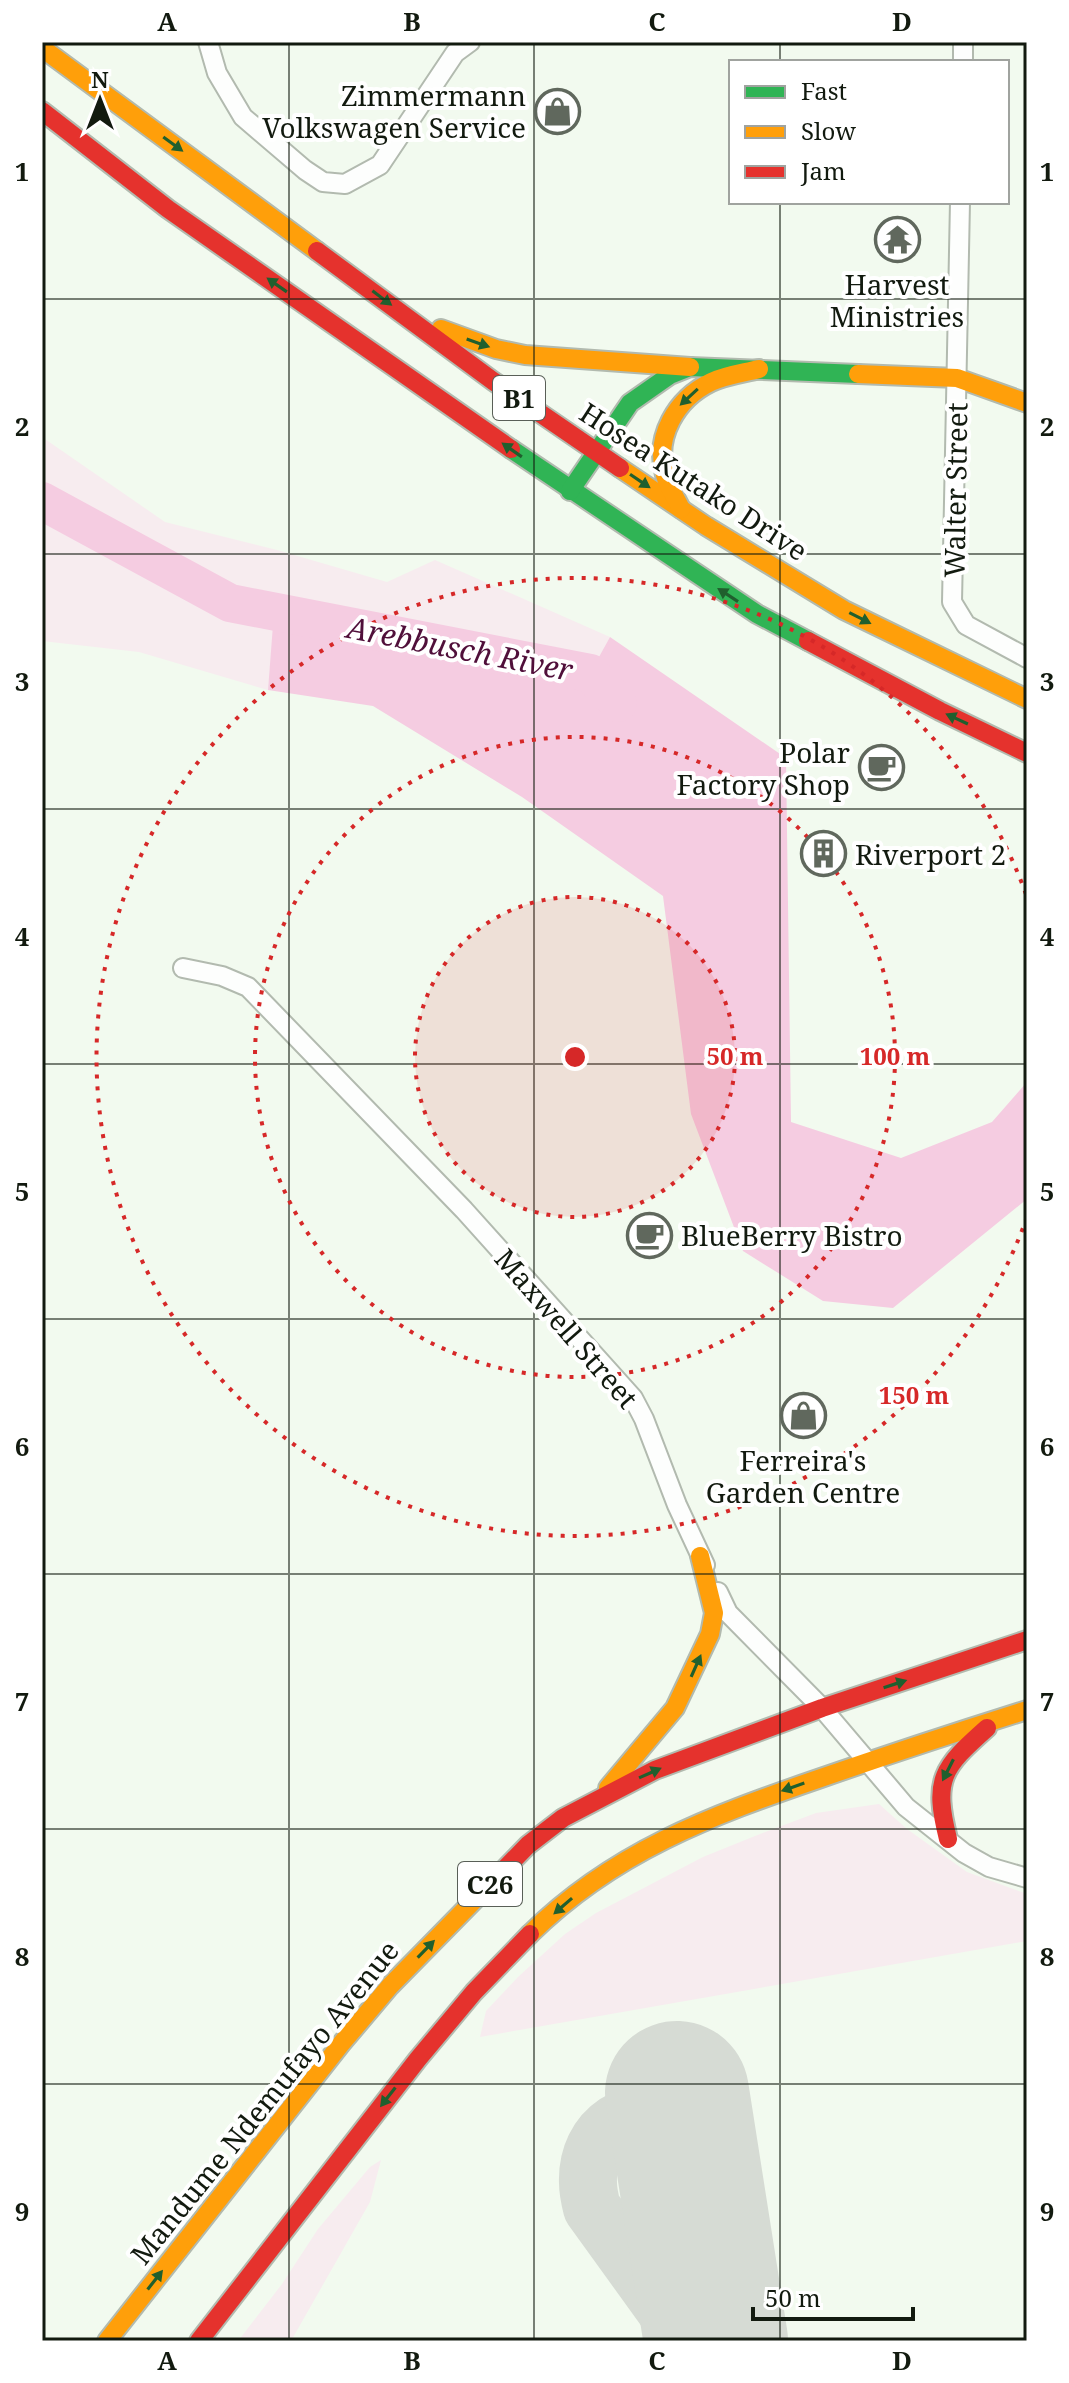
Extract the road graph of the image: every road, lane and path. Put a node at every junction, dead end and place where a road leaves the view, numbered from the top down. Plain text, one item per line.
1 (208, 42) edge
2 (470, 42) edge
3 (42, 48) edge
4 (42, 111) edge
5 (960, 204) edge
6 (406, 315) junction
7 (690, 367) junction
8 (759, 369) junction
9 (957, 378) junction
10 (1027, 403) edge
11 (596, 452) junction
12 (570, 491) junction
13 (681, 509) junction
14 (1027, 658) edge
15 (1027, 699) edge
16 (1027, 753) edge
17 (183, 968) dead end
18 (700, 1556) junction
19 (1027, 1640) edge
20 (822, 1708) junction
21 (1027, 1710) edge
22 (997, 1719) junction
23 (866, 1762) junction
24 (601, 1796) junction
25 (948, 1839) junction
26 (1027, 1878) edge
27 (107, 2341) edge
28 (199, 2341) edge

1 - 2 street
3 -> 6 main road, Hosea Kutako Drive / B1
12 -> 4 main road, B1
5 - 9 street, Walter Street
6 -> 7 main road
6 - 11 main road, Hosea Kutako Drive / B1
7 - 8 main road
7 - 11 main road
8 - 9 main road
8 -> 13 main road
9 - 10 main road
9 - 14 street, Walter Street
11 - 12 main road
11 -> 13 main road, Hosea Kutako Drive / B1
16 -> 12 main road, B1
13 -> 15 main road, Hosea Kutako Drive / B1
17 - 18 street, Maxwell Street
18 - 20 street, Maxwell Street
24 -> 18 main road
20 -> 19 main road, Mandume Ndemufayo Avenue / C26
20 - 23 street, Maxwell Street
24 -> 20 main road, Mandume Ndemufayo Avenue / C26
21 - 22 main road, C26
22 - 23 main road, C26
22 -> 25 main road
23 - 25 street, Maxwell Street
23 -> 28 main road, C26
27 -> 24 main road, Mandume Ndemufayo Avenue / C26
25 - 26 street, Maxwell Street

